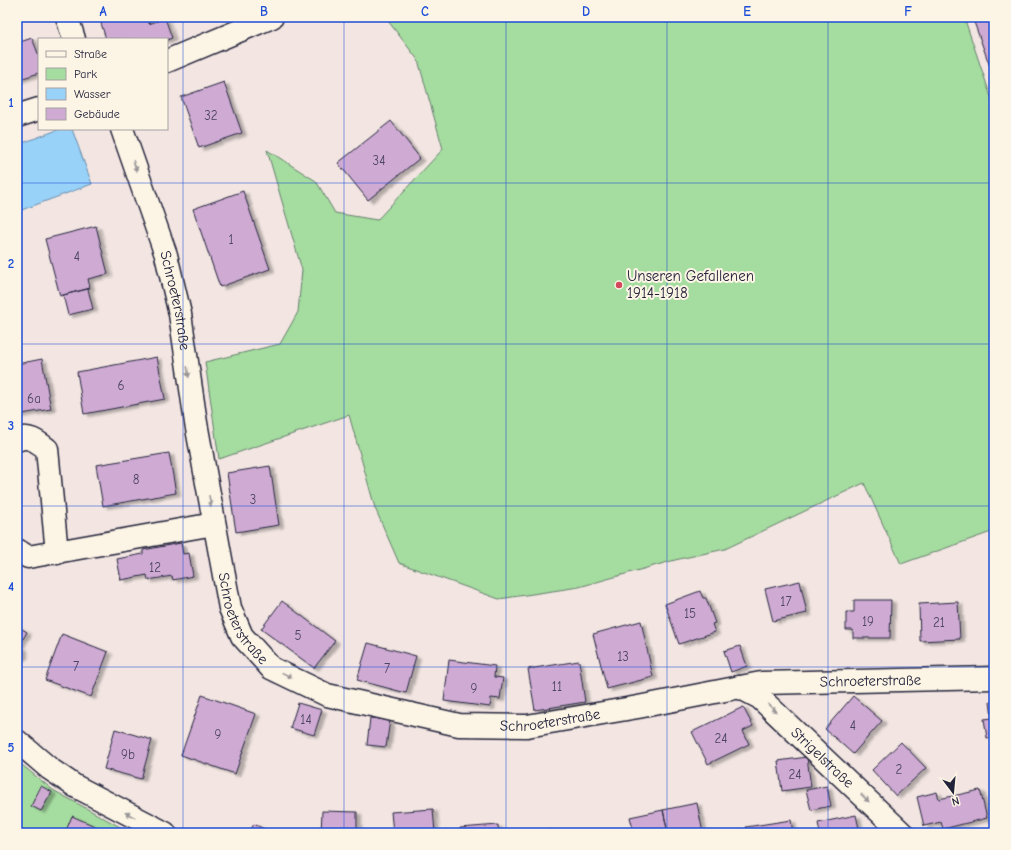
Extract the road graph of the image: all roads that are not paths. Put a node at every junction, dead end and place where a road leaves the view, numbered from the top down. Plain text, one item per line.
1 (67, 17) edge
2 (272, 17) edge
3 (74, 38) edge
4 (168, 61) edge
5 (38, 109) edge
6 (17, 116) edge
7 (122, 130) edge
8 (17, 440) edge
9 (214, 524) junction
10 (17, 550) edge
11 (58, 553) junction
12 (994, 678) edge
13 (739, 688) junction
14 (17, 741) edge
15 (165, 833) edge
16 (902, 833) edge

1 - 3 street
2 - 4 street
5 - 6 street
7 -> 9 street, Schroeterstraße
8 - 11 street
9 - 11 street
9 -> 13 street, Schroeterstraße
10 - 11 street
12 - 13 street, Schroeterstraße
13 -> 16 street, Strigelstraße
15 -> 14 street

